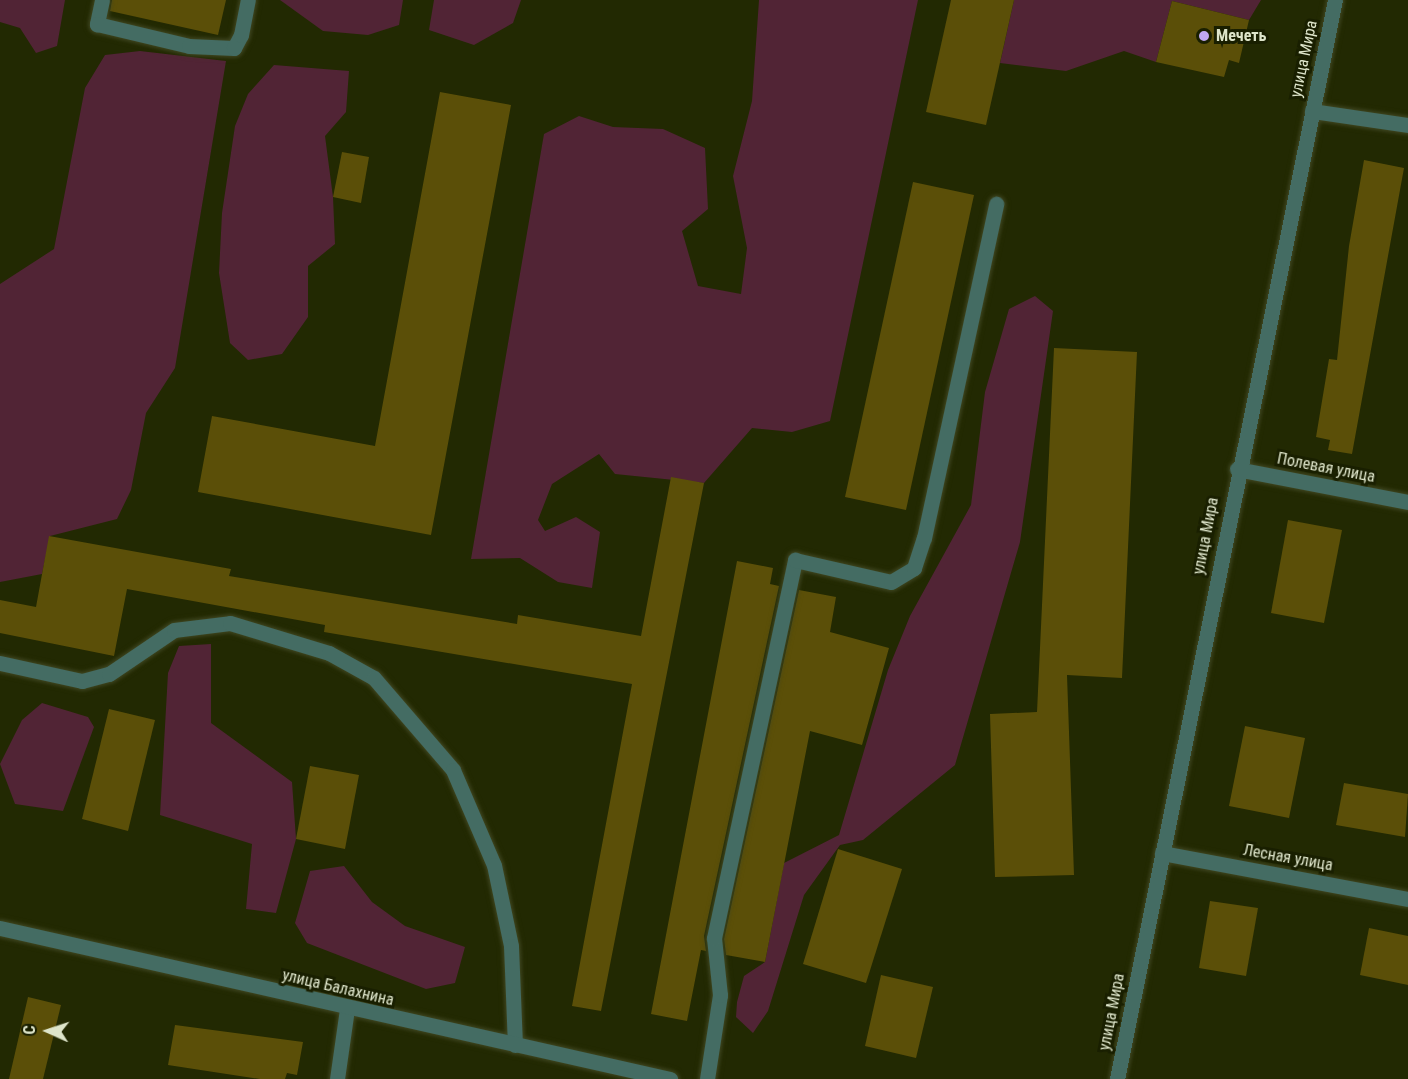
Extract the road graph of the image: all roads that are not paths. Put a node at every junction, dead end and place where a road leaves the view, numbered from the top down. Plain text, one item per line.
1 (102, 0) edge
2 (249, 0) edge
3 (1335, 0) edge
4 (1312, 111) junction
5 (1408, 125) edge
6 (996, 204) dead end
7 (1238, 469) junction
8 (1408, 502) edge
9 (0, 663) edge
10 (1162, 853) junction
11 (1408, 899) edge
12 (0, 928) edge
13 (347, 1009) junction
14 (514, 1045) junction
15 (337, 1079) edge
16 (670, 1079) edge
17 (707, 1079) edge
18 (1117, 1079) edge

1 - 2 street
3 - 4 street, улица Мира
4 - 5 street
4 - 7 street, улица Мира
6 - 17 street
7 - 8 street, Полевая улица
7 - 10 street, улица Мира
9 - 14 street
10 - 11 street, Лесная улица
10 - 18 street, улица Мира
12 - 13 street, улица Балахнина
13 - 14 street, улица Балахнина
13 - 15 street
14 - 16 street, улица Балахнина

